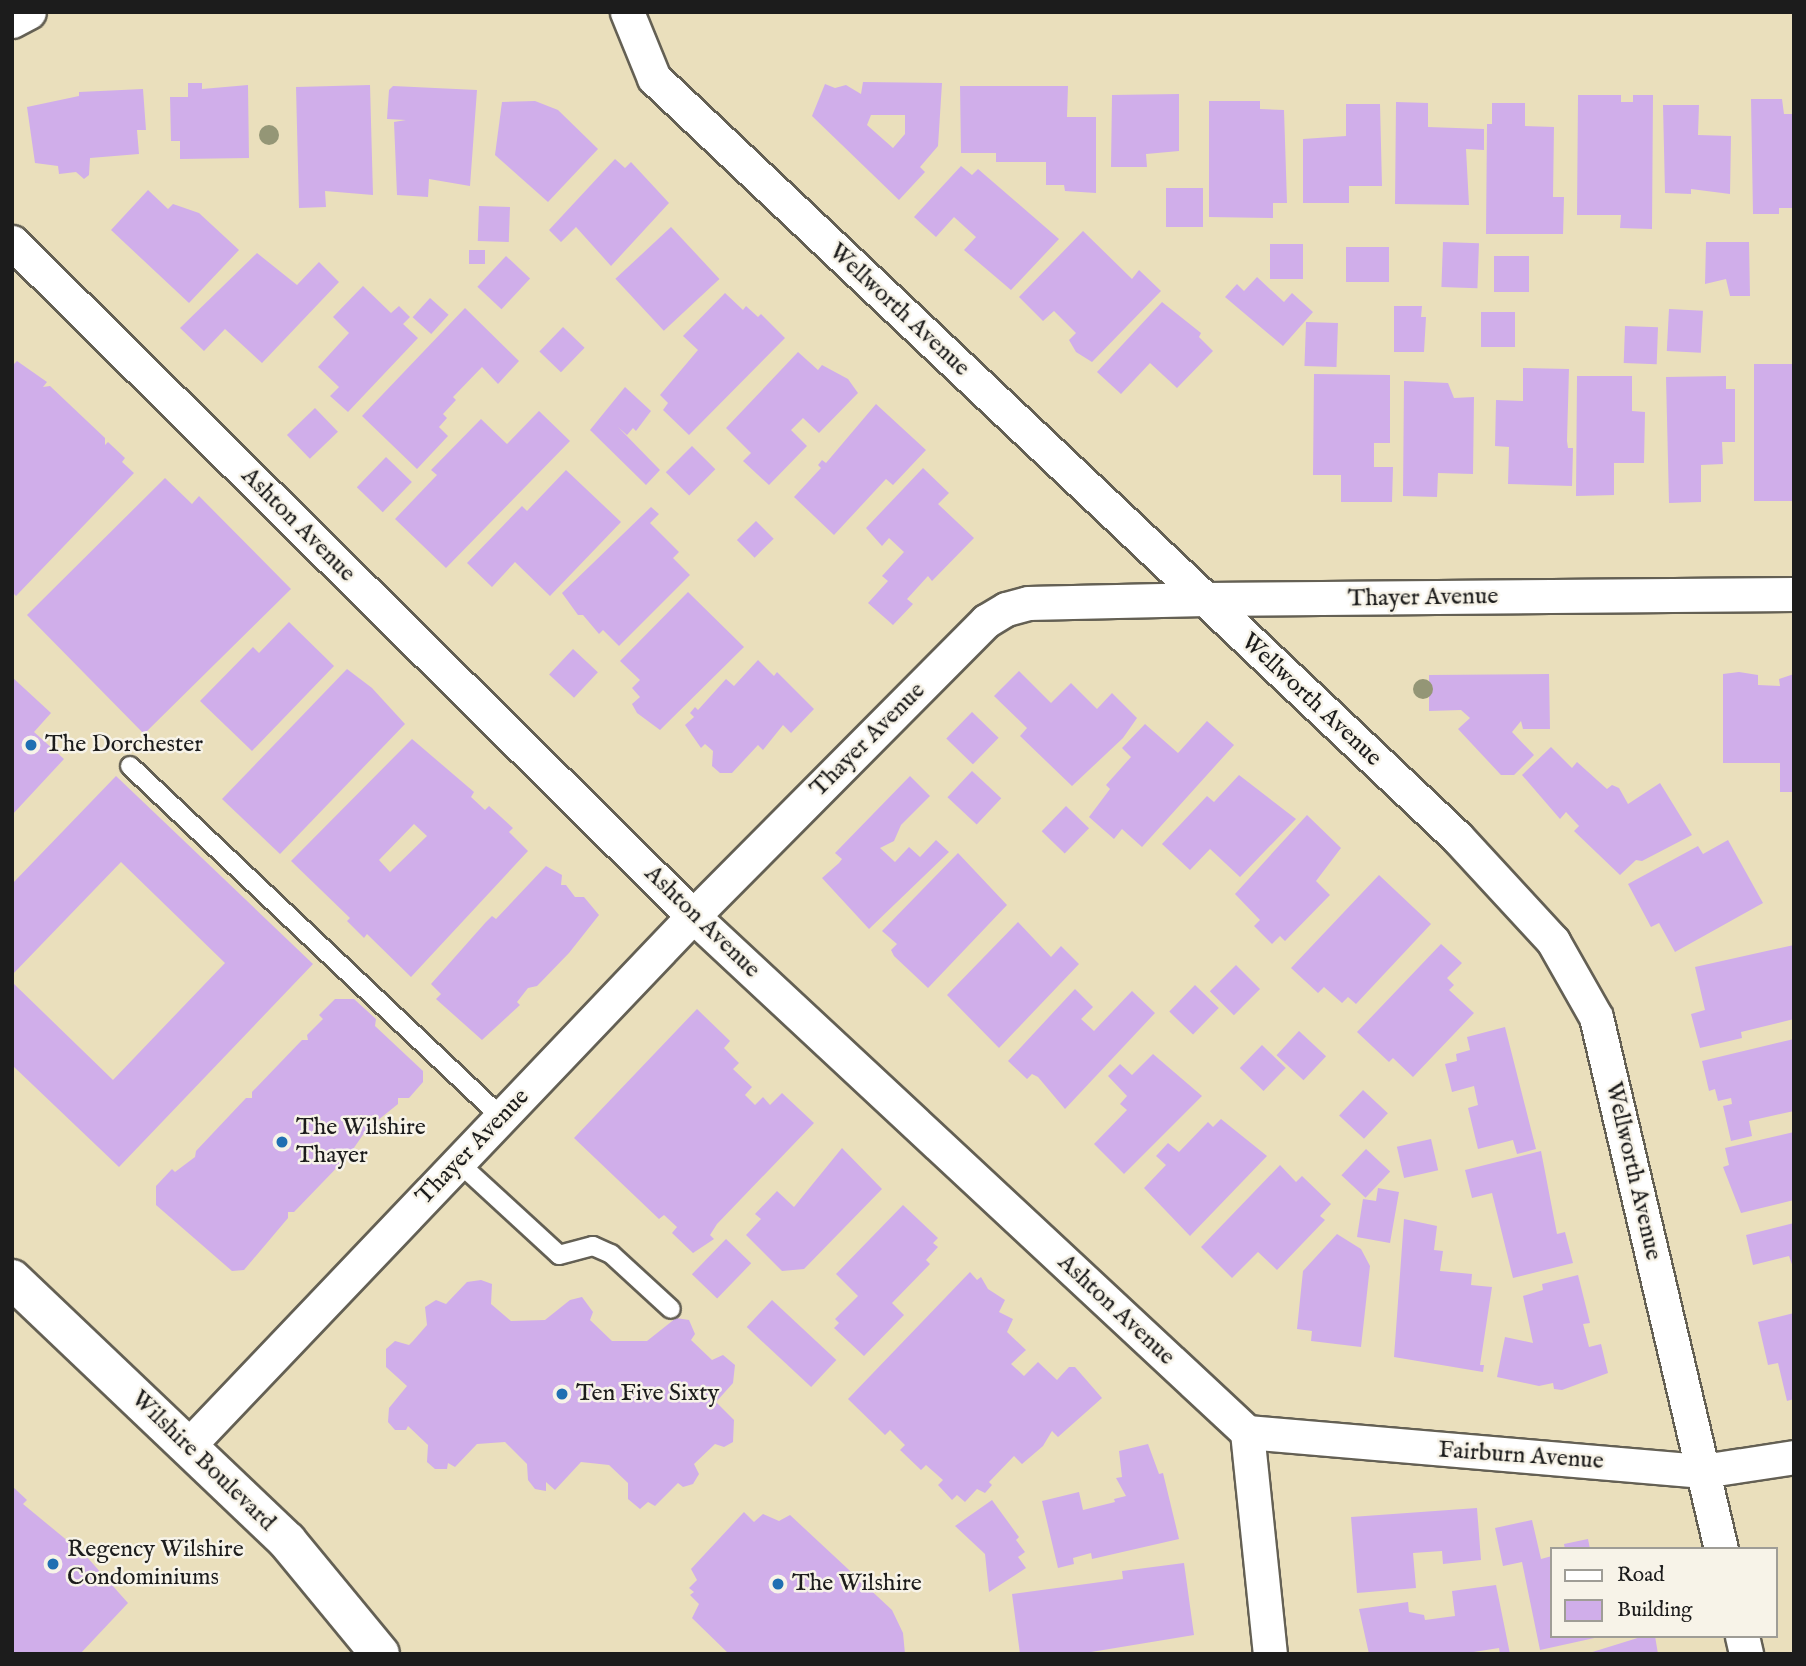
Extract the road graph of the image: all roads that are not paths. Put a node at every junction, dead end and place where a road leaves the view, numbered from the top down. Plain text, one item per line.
1 (29, 12) edge
2 (627, 12) edge
3 (12, 20) edge
4 (12, 242) edge
5 (1794, 594) edge
6 (1206, 600) junction
7 (130, 766) dead end
8 (693, 916) junction
9 (501, 1117) junction
10 (458, 1162) junction
11 (12, 1279) edge
12 (671, 1308) dead end
13 (1247, 1432) junction
14 (188, 1446) junction
15 (1794, 1457) edge
16 (1703, 1471) junction
17 (1721, 1547) edge
18 (380, 1654) edge
19 (1270, 1654) edge

1 - 3 street
2 - 6 street, Wellworth Avenue
4 - 8 street, Ashton Avenue
5 - 6 street, Thayer Avenue
6 - 8 street, Thayer Avenue
6 - 16 street, Wellworth Avenue
7 - 9 lane
8 - 9 street, Thayer Avenue
8 - 13 street, Ashton Avenue
9 - 10 street, Thayer Avenue
10 - 12 lane
10 - 14 street, Thayer Avenue
11 - 14 main road, Wilshire Boulevard
13 - 16 street, Fairburn Avenue
13 - 19 street
14 - 18 main road, Wilshire Boulevard
15 - 16 street, Fairburn Avenue
16 - 17 street, Wellworth Avenue

